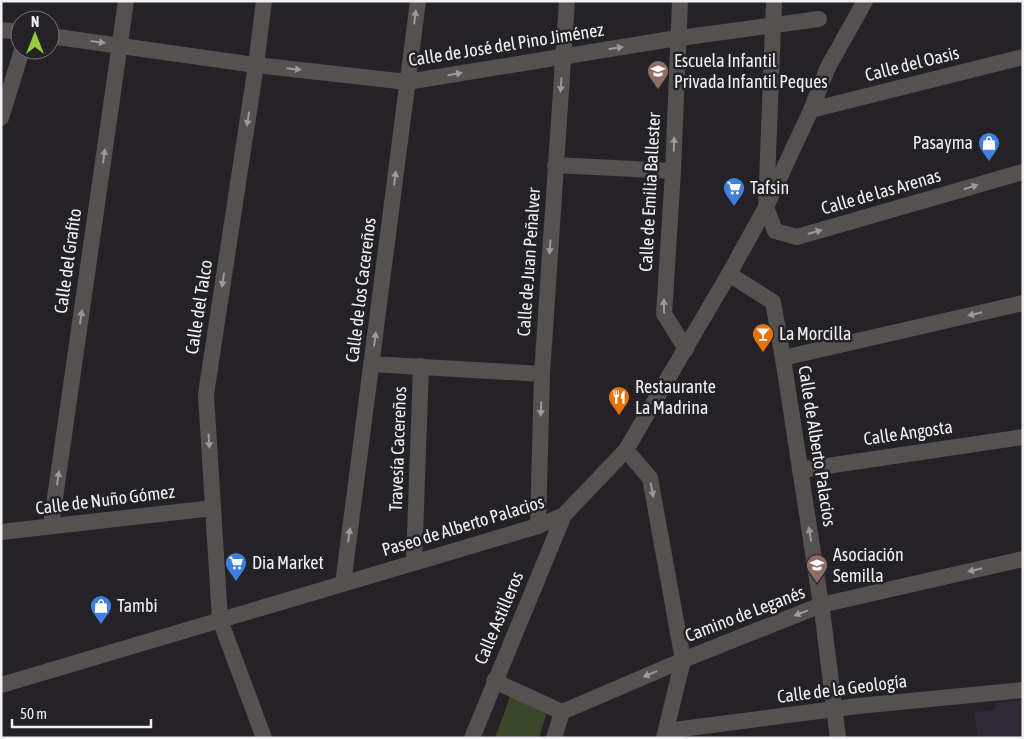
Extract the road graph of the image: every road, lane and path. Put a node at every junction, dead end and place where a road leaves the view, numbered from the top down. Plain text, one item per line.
1 (126, 1) edge
2 (264, 1) edge
3 (418, 1) edge
4 (567, 1) edge
5 (680, 1) edge
6 (774, 1) edge
7 (865, 1) edge
8 (819, 19) dead end
9 (773, 25) junction
10 (60, 37) edge
11 (678, 39) junction
12 (119, 45) junction
13 (563, 57) junction
14 (1023, 57) edge
15 (19, 60) edge
16 (256, 65) junction
17 (407, 82) junction
18 (811, 110) junction
19 (1, 118) edge
20 (555, 165) junction
21 (673, 170) junction
22 (1023, 172) edge
23 (766, 208) junction
24 (729, 274) junction
25 (1023, 303) edge
26 (686, 349) junction
27 (783, 358) junction
28 (372, 364) junction
29 (421, 366) junction
30 (542, 374) junction
31 (1023, 437) edge
32 (626, 450) junction
33 (800, 470) junction
34 (213, 508) junction
35 (564, 515) junction
36 (51, 526) junction
37 (538, 526) junction
38 (1, 532) edge
39 (1023, 559) edge
40 (414, 563) junction
41 (343, 584) junction
42 (821, 605) junction
43 (220, 620) junction
44 (683, 660) junction
45 (494, 681) junction
46 (1, 685) edge
47 (1023, 690) edge
48 (834, 709) junction
49 (562, 712) junction
50 (665, 734) edge
51 (264, 738) edge
52 (472, 738) edge
53 (554, 738) edge
54 (838, 738) edge

1 - 12 street, Calle del Grafito
2 - 16 street, Calle del Talco
17 -> 3 street, Calle de los Cacereños
4 - 13 street, Calle de Juan Peñalver
5 - 11 street, Calle de Emilia Ballester
6 - 9 street
7 - 18 street, Paseo de Alberto Palacios
8 - 9 street, Calle de José del Pino Jiménez
9 - 11 street, Calle de José del Pino Jiménez
9 - 23 street
10 -> 12 street, Calle de José del Pino Jiménez
13 -> 11 street, Calle de José del Pino Jiménez
21 -> 11 street, Calle de Emilia Ballester
12 - 16 street, Calle de José del Pino Jiménez
36 -> 12 street, Calle del Grafito
17 -> 13 street, Calle de José del Pino Jiménez
13 -> 20 street, Calle de Juan Peñalver
14 - 18 street, Calle del Oasis
15 - 19 street
16 -> 17 street, Calle de José del Pino Jiménez
16 -> 34 street, Calle del Talco
28 -> 17 street, Calle de los Cacereños
18 - 23 street, Paseo de Alberto Palacios
20 - 21 street
20 -> 30 street, Calle de Juan Peñalver
26 -> 21 street, Calle de Emilia Ballester
23 -> 22 street, Calle de las Arenas
23 - 24 street, Paseo de Alberto Palacios
24 - 26 street, Paseo de Alberto Palacios
24 - 27 street, Calle de Alberto Palacios
25 -> 27 street
26 - 32 street, Paseo de Alberto Palacios
27 - 33 street, Calle de Alberto Palacios
28 - 29 street
41 -> 28 street, Calle de los Cacereños
29 - 30 street
29 - 40 street, Travesía Cacereños
30 -> 37 street, Calle de Juan Peñalver
31 - 33 street, Calle Angosta
32 - 35 street, Paseo de Alberto Palacios
32 -> 44 street
42 -> 33 street, Calle de Alberto Palacios
34 - 36 street, Calle de Nuño Gómez
34 - 43 street, Calle del Talco
35 - 37 street, Paseo de Alberto Palacios
35 - 45 street, Calle Astilleros
36 - 38 street, Calle de Nuño Gómez
37 - 40 street, Paseo de Alberto Palacios
39 -> 42 street, Camino de Leganés
40 - 41 street, Paseo de Alberto Palacios
41 - 43 street, Paseo de Alberto Palacios
42 -> 44 street, Camino de Leganés
42 - 48 street, Calle de Alberto Palacios
43 - 46 street, Paseo de Alberto Palacios
43 - 51 street, Calle del Talco
44 -> 49 street, Camino de Leganés
44 - 50 street
45 - 49 street
45 - 52 street, Calle Astilleros
47 - 48 street, Calle de la Geología
48 - 50 street, Calle de la Geología
48 - 54 street, Calle de Alberto Palacios
49 - 53 street

